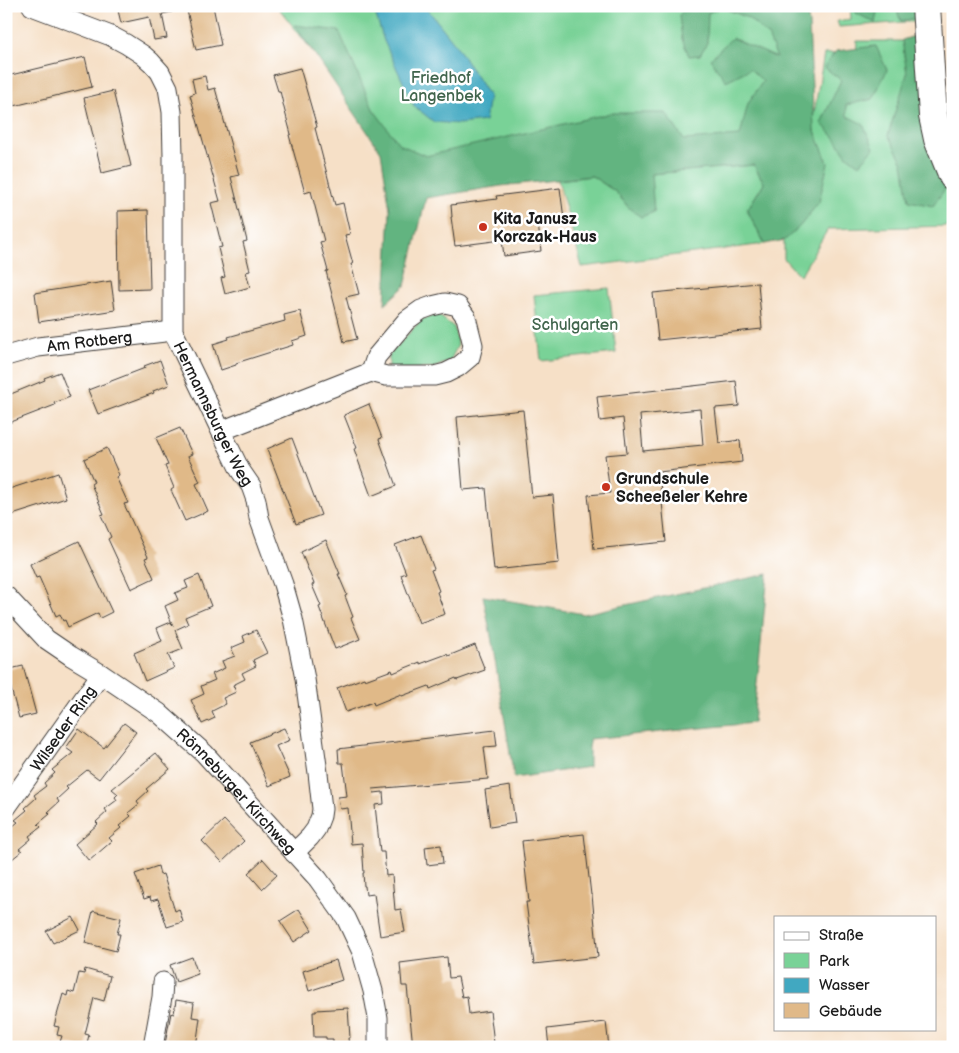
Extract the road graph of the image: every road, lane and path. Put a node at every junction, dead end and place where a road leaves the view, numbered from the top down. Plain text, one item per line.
1 (32, 6) edge
2 (926, 6) edge
3 (953, 176) edge
4 (173, 331) junction
5 (6, 356) edge
6 (371, 372) junction
7 (221, 432) junction
8 (6, 596) edge
9 (101, 674) junction
10 (6, 808) edge
11 (294, 853) junction
12 (163, 982) dead end
13 (153, 1047) edge
14 (378, 1047) edge

1 - 4 street, Hermannsburger Weg
2 - 3 main road
4 - 5 street, Am Rotberg
4 - 7 street, Hermannsburger Weg
6 - 6 street
6 - 7 street
7 - 11 street, Hermannsburger Weg
8 - 9 street, Rönneburger Kirchweg
9 - 10 street, Wilseder Ring
9 - 11 street, Rönneburger Kirchweg
11 - 14 street, Rönneburger Kirchweg
12 - 13 street

